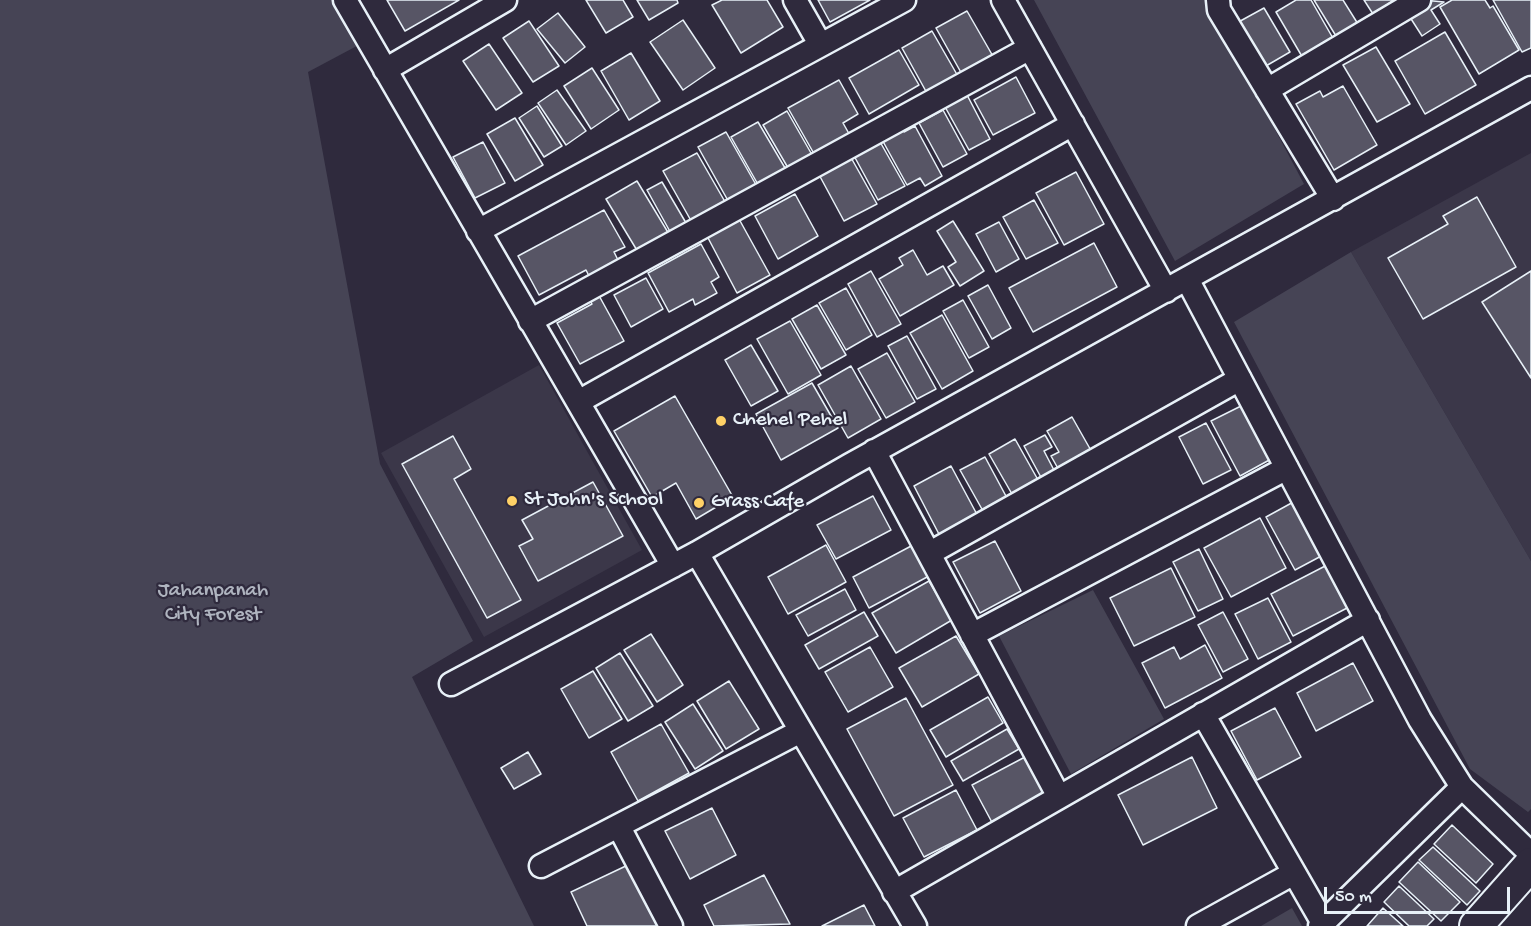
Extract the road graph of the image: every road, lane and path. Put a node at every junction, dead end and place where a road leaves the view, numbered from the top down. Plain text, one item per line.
1 (345, 0) edge
2 (505, 0) edge
3 (795, 0) edge
4 (904, 0) edge
5 (1004, 0) edge
6 (1218, 0) edge
7 (1419, 0) edge
8 (478, 6) edge
9 (820, 44) junction
10 (1030, 48) junction
11 (385, 70) junction
12 (1531, 88) edge
13 (1267, 90) junction
14 (1073, 124) junction
15 (1333, 199) junction
16 (478, 231) junction
17 (1187, 279) junction
18 (1166, 291) junction
19 (530, 321) junction
20 (1240, 379) junction
21 (578, 402) junction
22 (874, 452) junction
23 (1287, 468) junction
24 (697, 553) junction
25 (930, 553) junction
26 (673, 566) junction
27 (1368, 620) junction
28 (972, 635) junction
29 (451, 684) dead end
30 (1203, 714) junction
31 (799, 732) junction
32 (1462, 787) junction
33 (1059, 797) junction
34 (619, 827) junction
35 (1531, 854) edge
36 (1531, 864) edge
37 (541, 866) dead end
38 (1294, 873) junction
39 (894, 892) junction
40 (1321, 924) edge
41 (670, 926) edge
42 (915, 926) edge
43 (1198, 926) edge
44 (1476, 926) edge

1 - 11 street
2 - 8 street
3 - 9 street
4 - 9 street
5 - 10 street
6 - 13 street
7 - 13 street
8 - 11 street
9 - 16 street
10 - 14 street
10 - 19 street
11 - 16 street
12 - 15 street
13 - 15 street
14 - 18 street
14 - 21 street
15 - 17 street
16 - 19 street
17 - 18 street
17 - 20 street
18 - 22 street
19 - 21 street
20 - 23 street
20 - 25 street
21 - 26 street
22 - 24 street
22 - 25 street
23 - 27 street
23 - 28 street
24 - 26 street
24 - 31 street
25 - 28 street
26 - 29 street
27 - 30 street
27 - 32 street
28 - 33 street
30 - 33 street
30 - 38 street
31 - 34 street
31 - 39 street
32 - 35 street
32 - 40 street
33 - 39 street
34 - 37 street
34 - 41 street
36 - 44 street
38 - 40 street
38 - 43 street
39 - 42 street

